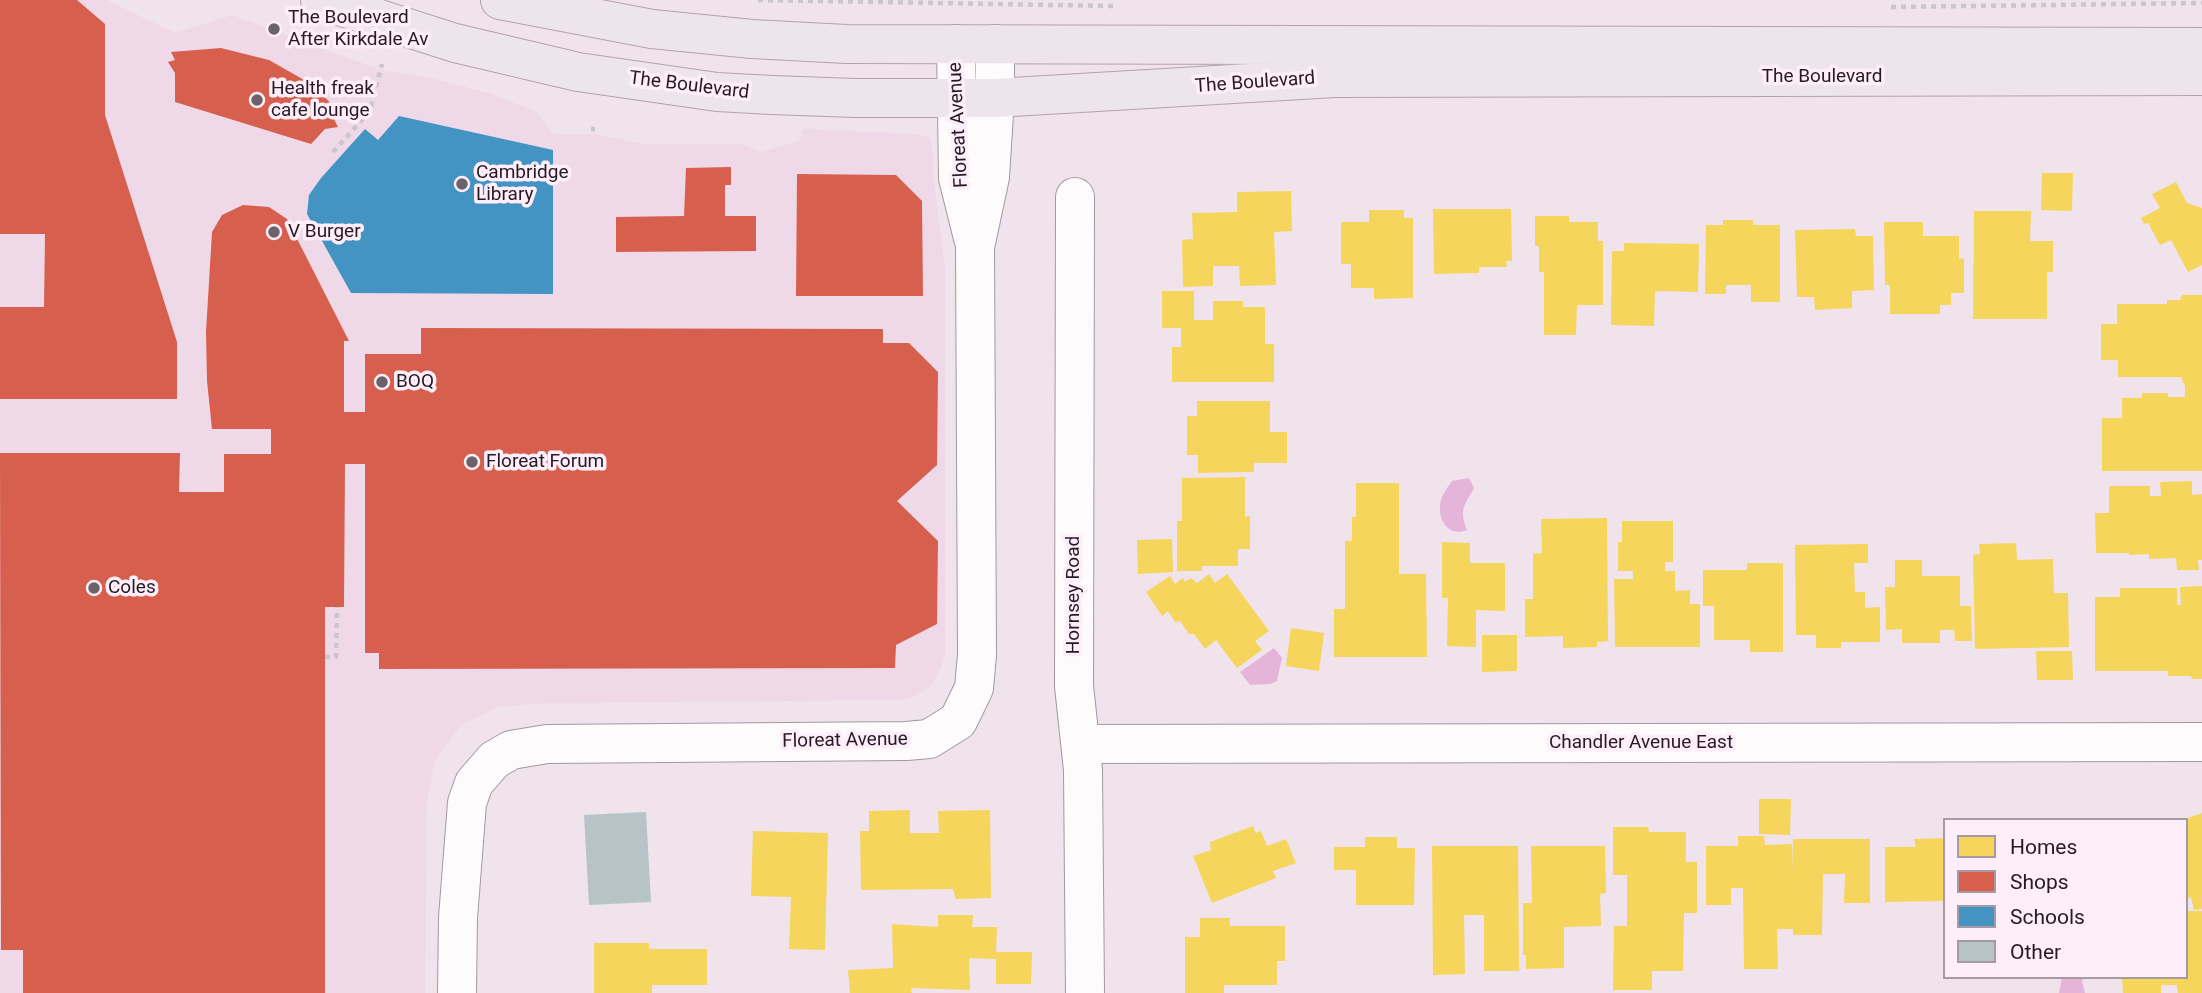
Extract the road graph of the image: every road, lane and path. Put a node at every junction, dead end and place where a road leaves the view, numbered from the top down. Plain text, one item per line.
1 (320, 0) edge
2 (500, 0) edge
3 (956, 44) junction
4 (995, 44) junction
5 (2202, 47) edge
6 (382, 64) dead end
7 (2202, 76) edge
8 (956, 97) junction
9 (995, 98) junction
10 (332, 152) dead end
11 (1075, 197) dead end
12 (975, 247) junction
13 (337, 607) dead end
14 (325, 657) dead end
15 (2202, 742) edge
16 (1081, 744) junction
17 (457, 993) edge
18 (1084, 993) edge

1 - 8 main road, The Boulevard
2 - 3 main road, The Boulevard
3 - 4 main road, The Boulevard
3 - 8 street, Floreat Avenue
4 - 5 main road, The Boulevard
4 - 9 street, Floreat Avenue
6 - 10 path
7 - 9 main road, The Boulevard
8 - 9 main road, The Boulevard
8 - 12 street, Floreat Avenue
9 - 12 street, Floreat Avenue
11 - 16 street, Hornsey Road
12 - 17 street, Floreat Avenue
13 - 14 path
15 - 16 street, Chandler Avenue East
16 - 18 street, Hornsey Road

